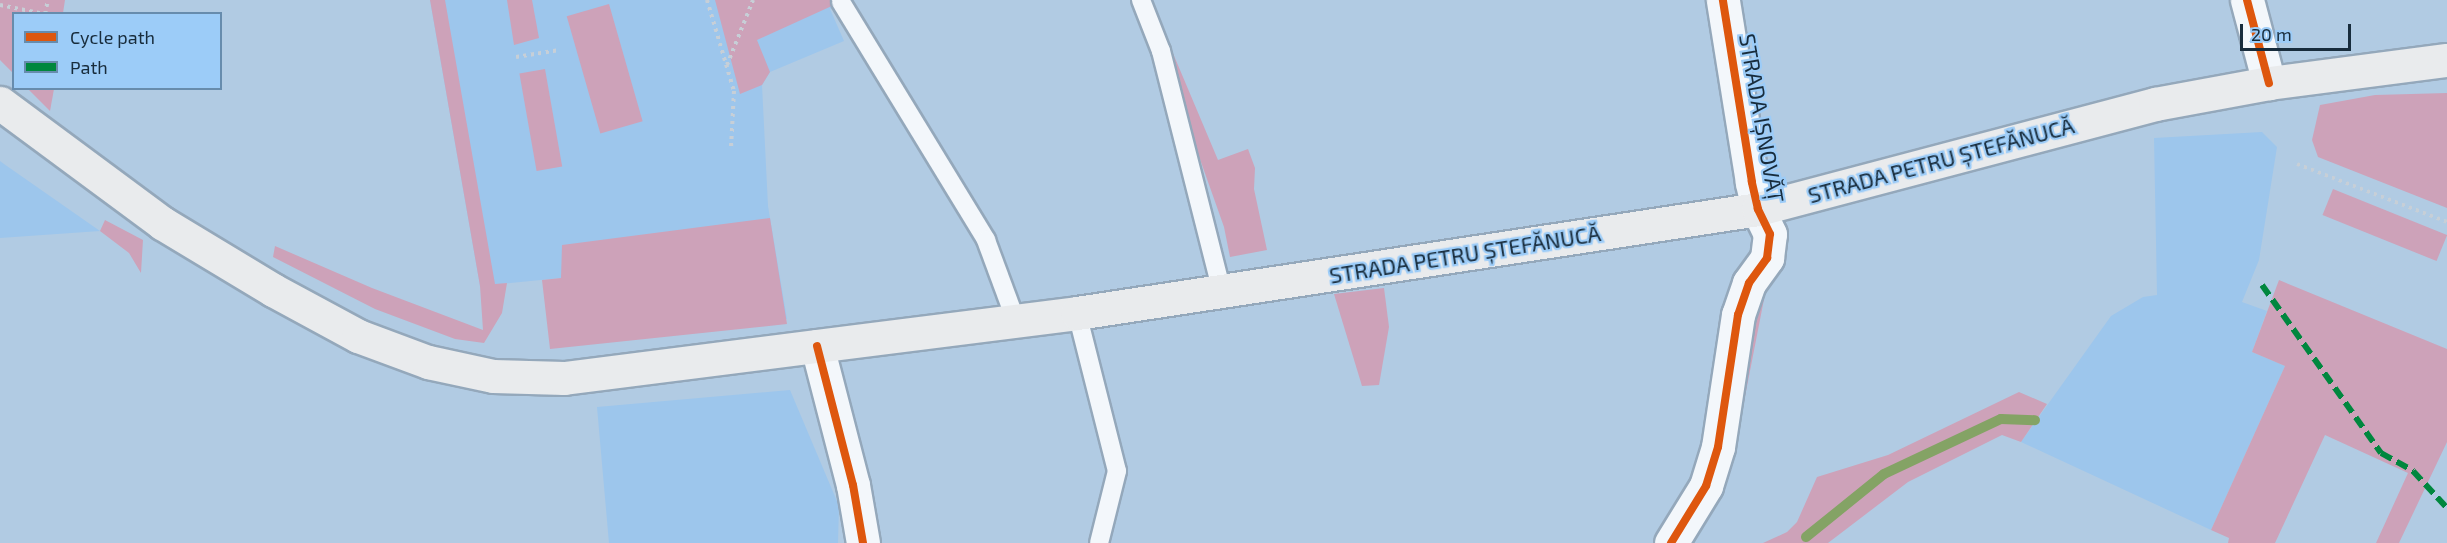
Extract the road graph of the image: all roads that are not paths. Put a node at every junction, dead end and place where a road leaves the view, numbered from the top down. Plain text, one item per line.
1 (1141, 0) edge
2 (1723, 0) edge
3 (2247, 0) edge
4 (841, 2) dead end
5 (2447, 60) edge
6 (2269, 83) junction
7 (1, 104) edge
8 (1758, 209) junction
9 (1222, 292) junction
10 (1077, 313) junction
11 (1016, 321) junction
12 (817, 346) junction
13 (863, 543) edge
14 (1099, 543) edge
15 (1671, 543) edge

1 - 9 lane
2 - 8 street, STRADA IȘNOVĂȚ
3 - 6 street
4 - 11 lane
5 - 6 main road, STRADA PETRU ȘTEFĂNUCĂ
6 - 8 main road, STRADA PETRU ȘTEFĂNUCĂ
7 - 12 main road, STRADA PETRU ȘTEFĂNUCĂ
8 - 9 main road, STRADA PETRU ȘTEFĂNUCĂ
8 - 15 street, STRADA IȘNOVĂȚ
9 - 10 main road, STRADA PETRU ȘTEFĂNUCĂ
10 - 11 main road, STRADA PETRU ȘTEFĂNUCĂ
10 - 14 lane
11 - 12 main road, STRADA PETRU ȘTEFĂNUCĂ
12 - 13 street

